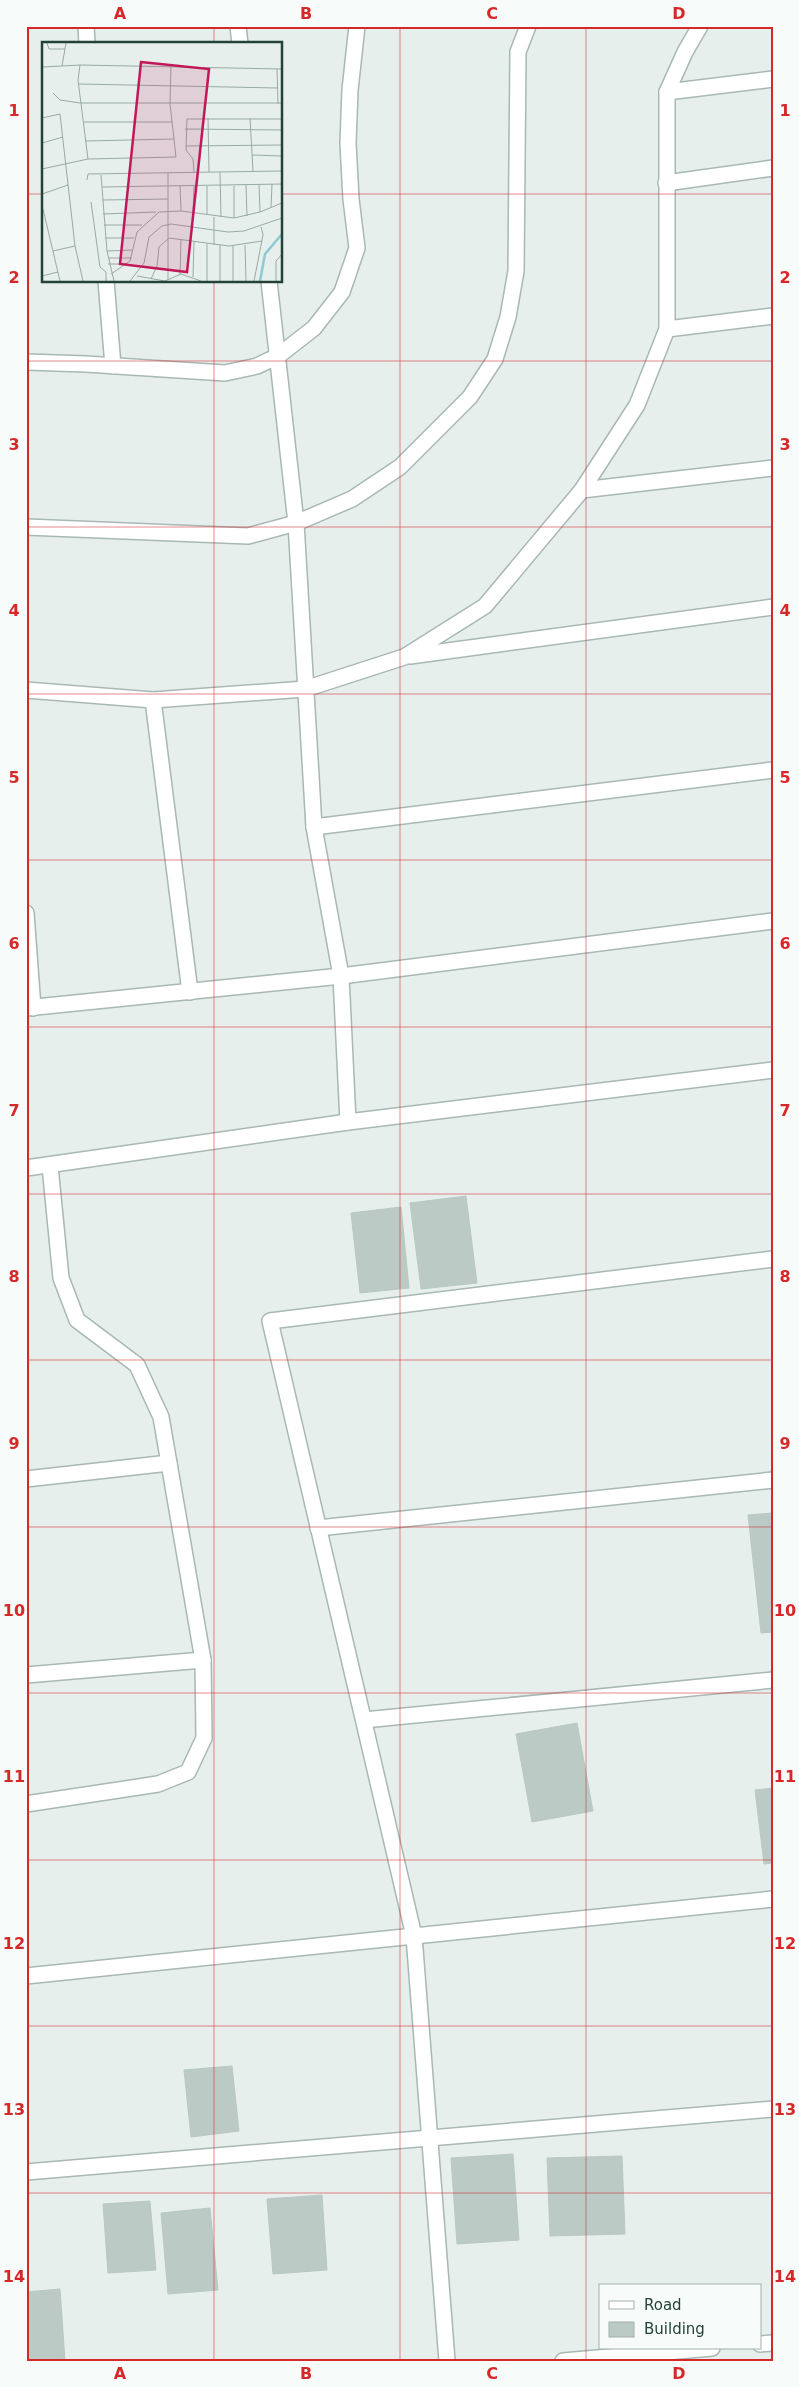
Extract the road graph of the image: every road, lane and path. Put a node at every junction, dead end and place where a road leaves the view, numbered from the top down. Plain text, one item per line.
1 (86, 26) edge
2 (238, 26) edge
3 (357, 26) edge
4 (528, 26) edge
5 (700, 26) edge
6 (87, 42) edge
7 (240, 42) edge
8 (773, 79) edge
9 (667, 92) junction
10 (773, 168) edge
11 (666, 183) junction
12 (106, 282) edge
13 (269, 282) edge
14 (773, 316) edge
15 (667, 329) junction
16 (278, 356) junction
17 (26, 362) edge
18 (113, 366) junction
19 (773, 468) edge
20 (582, 490) junction
21 (296, 523) junction
22 (26, 527) edge
23 (773, 607) edge
24 (404, 657) junction
25 (304, 689) junction
26 (26, 690) edge
27 (152, 700) junction
28 (773, 770) edge
29 (314, 827) junction
30 (26, 913) edge
31 (773, 920) edge
32 (341, 976) junction
33 (190, 992) junction
34 (30, 1008) edge
35 (773, 1070) edge
36 (348, 1122) junction
37 (50, 1166) junction
38 (26, 1168) edge
39 (773, 1259) edge
40 (169, 1464) junction
41 (26, 1479) edge
42 (773, 1480) edge
43 (318, 1528) junction
44 (203, 1660) junction
45 (26, 1675) edge
46 (773, 1680) edge
47 (364, 1720) junction
48 (26, 1804) edge
49 (773, 1899) edge
50 (414, 1936) junction
51 (26, 1976) edge
52 (773, 2109) edge
53 (429, 2138) junction
54 (26, 2172) edge
55 (689, 2350) edge
56 (447, 2361) edge
57 (563, 2361) edge

1 - 6 street
2 - 7 street
3 - 16 street
4 - 21 street
5 - 9 street
8 - 9 street
9 - 11 street
10 - 11 street
11 - 15 street
12 - 18 street
13 - 16 street
14 - 15 street
15 - 20 street
16 - 18 street
16 - 21 street
17 - 18 street
19 - 20 street
20 - 24 street
21 - 22 street
21 - 25 street
23 - 24 street
24 - 25 street
25 - 27 street
25 - 29 street
26 - 27 street
27 - 33 street
28 - 29 street
29 - 32 street
30 - 34 street
31 - 32 street
32 - 33 street
32 - 36 street
33 - 34 street
35 - 36 street
36 - 37 street
37 - 38 street
37 - 40 street
39 - 43 street
40 - 41 street
40 - 44 street
42 - 43 street
43 - 47 street
44 - 45 street
44 - 48 street
46 - 47 street
47 - 50 street
49 - 50 street
50 - 51 street
50 - 53 street
52 - 53 street
53 - 54 street
53 - 56 street
55 - 57 street

